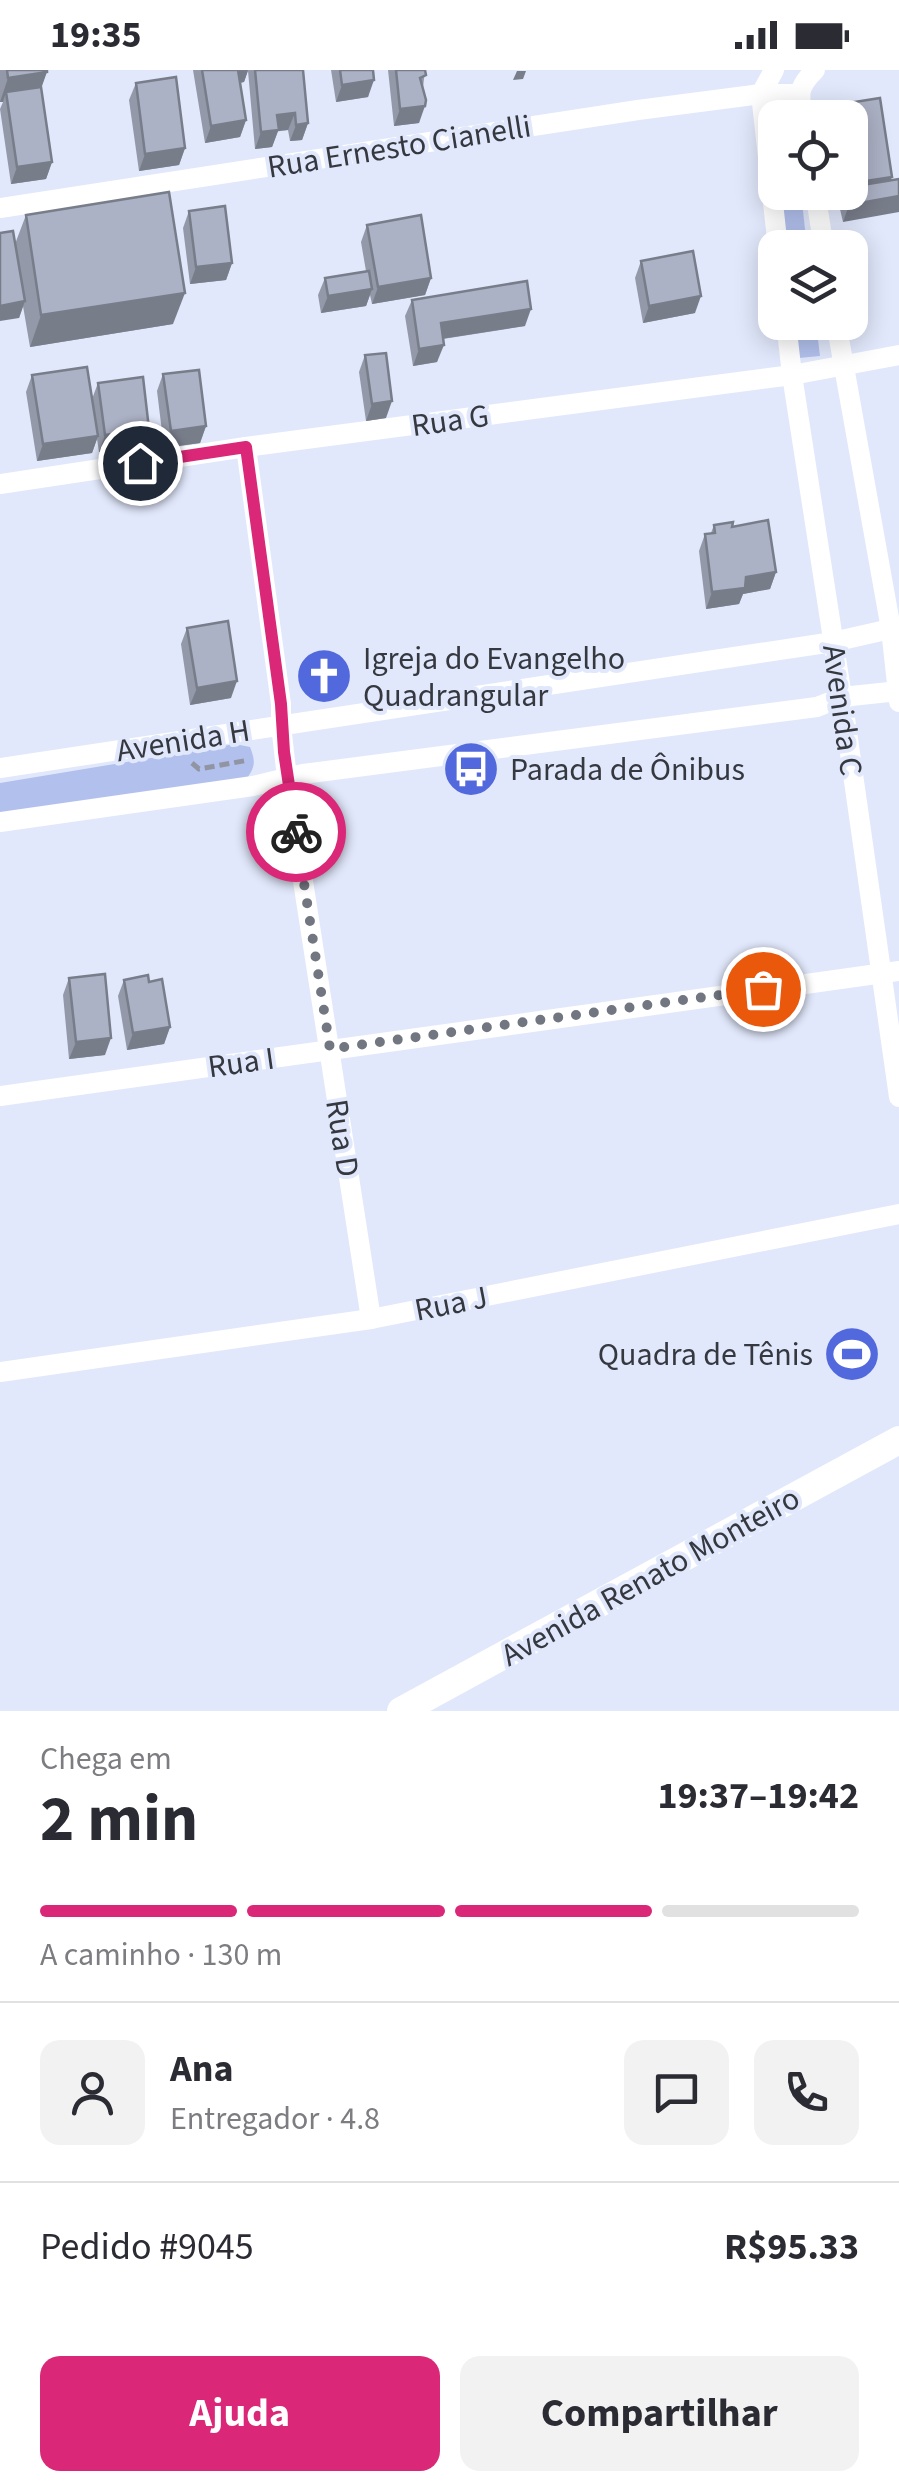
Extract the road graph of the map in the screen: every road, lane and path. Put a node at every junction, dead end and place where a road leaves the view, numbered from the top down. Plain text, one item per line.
1 (774, 70) edge
2 (806, 82) edge
3 (761, 94) junction
4 (0, 208) edge
5 (776, 230) edge
6 (788, 340) edge
7 (839, 340) edge
8 (899, 355) edge
9 (843, 364) junction
10 (792, 375) junction
11 (246, 447) junction
12 (0, 484) edge
13 (895, 628) edge
14 (833, 642) junction
15 (898, 695) edge
16 (842, 697) junction
17 (281, 724) junction
18 (0, 768) edge
19 (287, 778) junction
20 (0, 822) edge
21 (890, 972) edge
22 (330, 1049) junction
23 (0, 1096) edge
24 (899, 1097) edge
25 (899, 1214) edge
26 (371, 1319) junction
27 (0, 1372) edge
28 (899, 1440) edge
29 (401, 1711) edge

1 - 3 street
2 - 3 street, Rua Ernesto Cianelli
3 - 4 street, Rua Ernesto Cianelli
3 - 5 street
6 - 10 street, Avenida C
7 - 9 street, Avenida C
8 - 9 street, Rua G
9 - 10 street, Rua G
9 - 13 street, Avenida C
10 - 11 street, Rua G
10 - 14 street, Avenida C
11 - 12 street, Rua G
11 - 17 street
13 - 14 street, Avenida H
13 - 15 street, Avenida C
14 - 16 street, Avenida C
14 - 17 street, Avenida H
15 - 16 street, Avenida H
16 - 19 street, Avenida H
16 - 21 street, Avenida C
17 - 18 street, Avenida H
17 - 19 street, Rua D
19 - 20 street, Avenida H
19 - 22 street, Rua D
21 - 22 street, Rua I
21 - 24 street, Avenida C
22 - 23 street, Rua I
22 - 26 street, Rua D
25 - 26 street, Rua J
26 - 27 street, Rua J
28 - 29 street, Avenida Renato Monteiro

